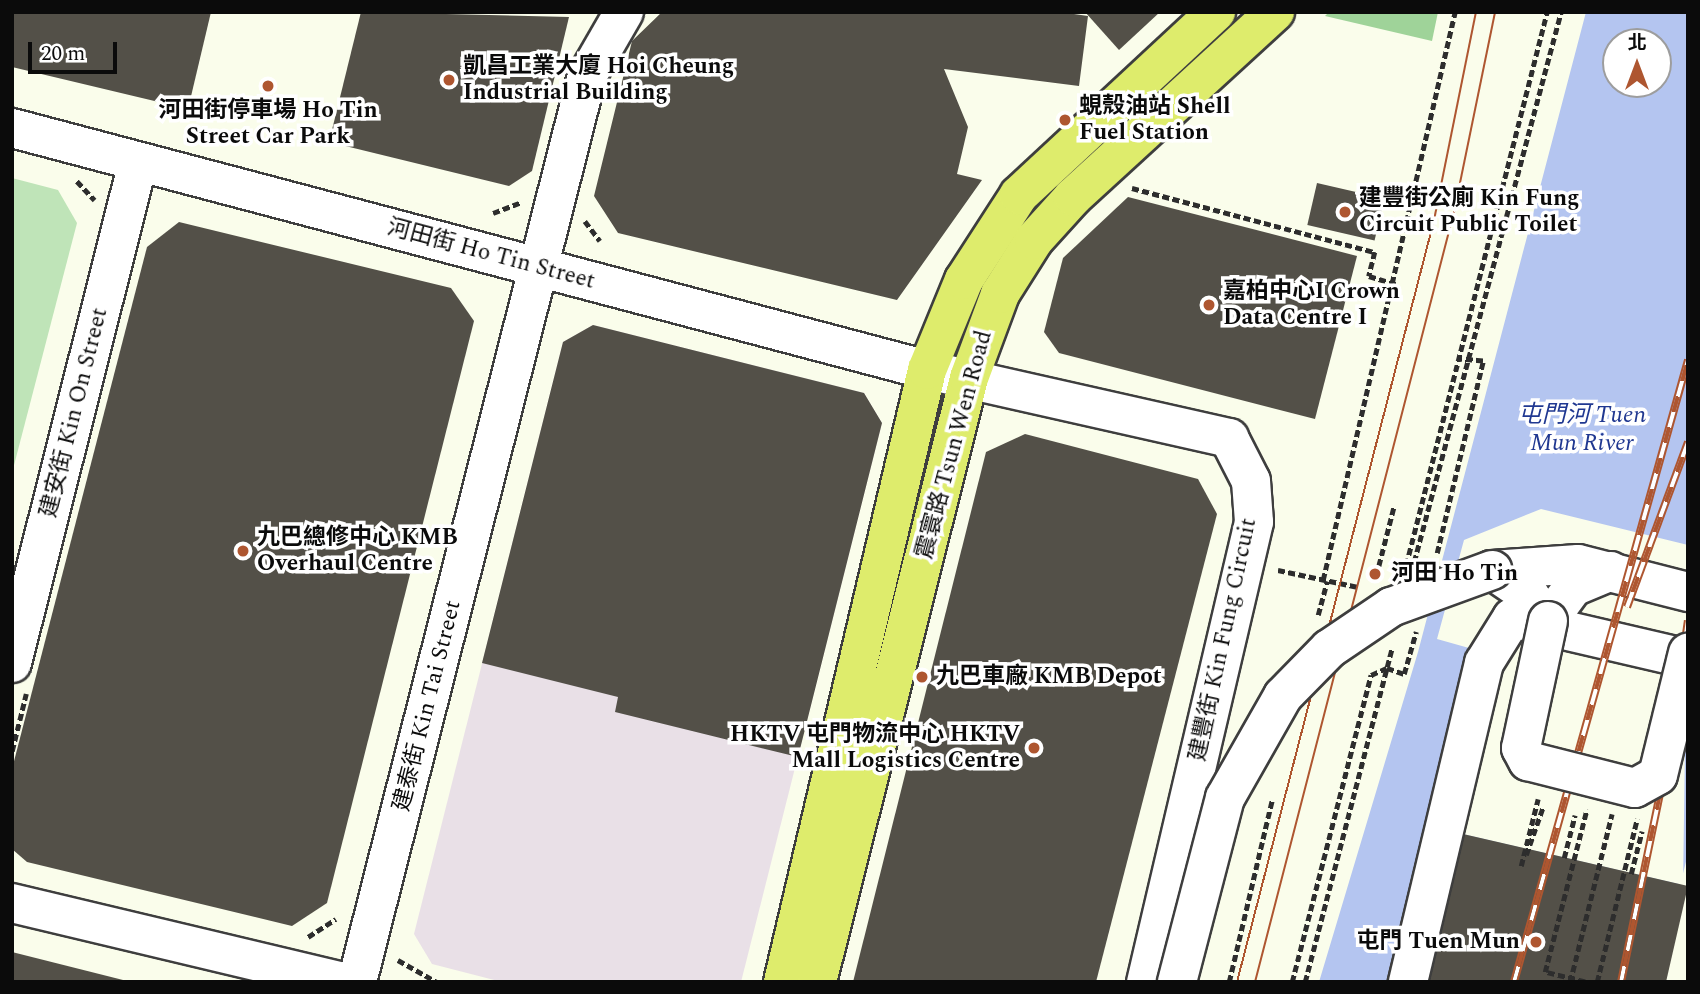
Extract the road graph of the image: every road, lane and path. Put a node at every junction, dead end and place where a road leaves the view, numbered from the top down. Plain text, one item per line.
1 (624, 12) edge
2 (1216, 12) edge
3 (1275, 12) edge
4 (1455, 12) edge
5 (1547, 12) edge
6 (1561, 12) edge
7 (12, 128) edge
8 (138, 162) junction
9 (66, 171) dead end
10 (1124, 186) dead end
11 (95, 211) dead end
12 (541, 268) junction
13 (1396, 284) junction
14 (1460, 359) junction
15 (1472, 360) junction
16 (927, 370) junction
17 (969, 378) junction
18 (1394, 506) dead end
19 (1436, 557) dead end
20 (1273, 568) dead end
21 (1405, 569) dead end
22 (1492, 570) junction
23 (1611, 571) junction
24 (1411, 574) dead end
25 (1325, 580) junction
26 (1365, 589) dead end
27 (1373, 590) dead end
28 (1688, 592) edge
29 (1530, 620) junction
30 (1418, 627) dead end
31 (1315, 628) dead end
32 (1688, 653) edge
33 (1688, 659) edge
34 (20, 674) edge
35 (1384, 678) dead end
36 (12, 751) edge
37 (1590, 798) dead end
38 (1272, 800) dead end
39 (1615, 804) dead end
40 (1543, 807) dead end
41 (1639, 810) dead end
42 (1575, 815) dead end
43 (1642, 831) dead end
44 (1564, 858) dead end
45 (1521, 866) dead end
46 (1631, 874) dead end
47 (12, 903) edge
48 (340, 906) dead end
49 (301, 938) dead end
50 (1571, 980) edge
51 (344, 982) edge
52 (357, 982) edge
53 (783, 982) edge
54 (817, 982) edge
55 (1146, 982) edge
56 (1177, 982) edge
57 (1229, 982) edge
58 (1292, 982) edge
59 (1305, 982) edge
60 (1408, 982) edge
61 (1585, 982) edge
62 (1597, 982) edge

1 - 12 street, 建泰街 Kin Tai Street
2 - 16 main road, 震寰路 Tsun Wen Road
3 - 17 main road, 震寰路 Tsun Wen Road
4 - 13 path
5 - 14 path
6 - 15 path
7 - 8 street, 河田街 Ho Tin Street
8 - 12 street, 河田街 Ho Tin Street
8 - 34 street, 建安街 Kin On Street
9 - 11 path
10 - 13 path
12 - 16 street, 河田街 Ho Tin Street
12 - 52 street, 建泰街 Kin Tai Street
13 - 25 path
14 - 15 path
14 - 21 path
15 - 19 path
15 - 24 path
16 - 17 street, 河田街 Ho Tin Street
16 - 53 main road, 震寰路 Tsun Wen Road
17 - 54 main road, 震寰路 Tsun Wen Road
17 - 55 street, 建豐街 Kin Fung Circuit
18 - 27 path
20 - 25 path
22 - 23 street
22 - 29 street
22 - 56 street, bridge
23 - 28 street
23 - 29 street
25 - 26 path
25 - 31 path
29 - 32 street, bridge
29 - 33 street
29 - 60 street
30 - 58 path
34 - 36 path
35 - 59 path
37 - 50 path
38 - 57 path
39 - 50 path
40 - 45 path
41 - 62 path
42 - 44 path
43 - 46 path
47 - 51 street
48 - 49 path
50 - 61 path

